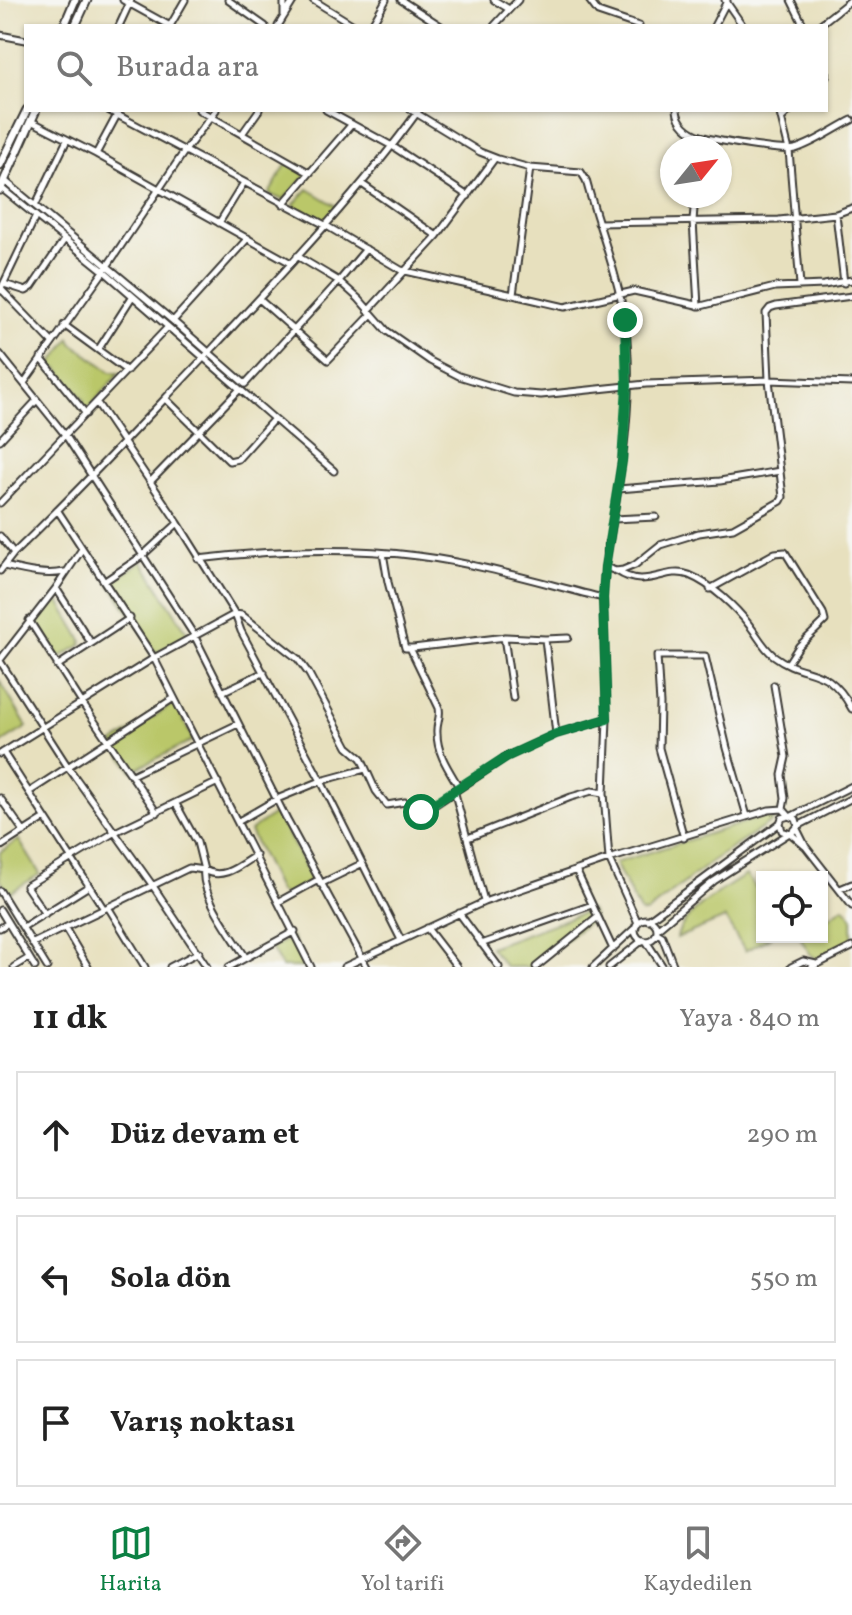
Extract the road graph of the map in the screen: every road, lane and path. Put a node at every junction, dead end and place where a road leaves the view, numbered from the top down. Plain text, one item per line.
1 (75, 0) edge
2 (87, 0) edge
3 (185, 0) edge
4 (228, 0) edge
5 (284, 0) edge
6 (294, 0) edge
7 (313, 0) edge
8 (386, 0) edge
9 (401, 0) edge
10 (494, 0) edge
11 (518, 0) edge
12 (589, 0) edge
13 (791, 0) edge
14 (851, 0) edge
15 (128, 1) edge
16 (726, 1) edge
17 (509, 9) junction
18 (284, 17) junction
19 (65, 24) edge
20 (76, 24) edge
21 (120, 24) edge
22 (167, 24) edge
23 (171, 24) edge
24 (262, 24) edge
25 (279, 24) edge
26 (352, 24) edge
27 (372, 24) edge
28 (438, 24) edge
29 (496, 24) edge
30 (633, 24) edge
31 (715, 24) edge
32 (742, 24) edge
33 (803, 24) edge
34 (821, 24) edge
35 (0, 35) edge
36 (24, 40) edge
37 (26, 112) edge
38 (35, 112) edge
39 (112, 112) edge
40 (202, 112) edge
41 (215, 112) edge
42 (258, 112) edge
43 (330, 112) edge
44 (414, 112) edge
45 (417, 112) edge
46 (677, 112) edge
47 (780, 112) edge
48 (788, 112) edge
49 (117, 115) junction
50 (211, 117) junction
51 (782, 118) junction
52 (852, 120) edge
53 (31, 121) junction
54 (352, 124) junction
55 (242, 134) junction
56 (701, 136) edge
57 (67, 140) junction
58 (732, 141) edge
59 (392, 146) junction
60 (789, 150) junction
61 (184, 152) junction
62 (96, 154) junction
63 (495, 158) junction
64 (0, 165) edge
65 (530, 168) junction
66 (310, 173) junction
67 (243, 184) junction
68 (362, 184) junction
69 (1, 186) edge
70 (158, 188) junction
71 (468, 196) junction
72 (283, 204) junction
73 (35, 206) junction
74 (694, 208) edge
75 (852, 208) edge
76 (836, 214) junction
77 (36, 216) junction
78 (794, 218) junction
79 (693, 221) junction
80 (219, 223) junction
81 (598, 223) junction
82 (325, 225) junction
83 (437, 236) junction
84 (248, 238) junction
85 (64, 240) junction
86 (366, 249) junction
87 (297, 256) junction
88 (291, 263) junction
89 (105, 269) junction
90 (405, 271) junction
91 (852, 280) edge
92 (339, 281) junction
93 (844, 283) junction
94 (800, 285) junction
95 (2, 288) edge
96 (619, 293) junction
97 (513, 295) junction
98 (852, 296) edge
99 (133, 297) junction
100 (259, 299) junction
101 (698, 306) junction
102 (370, 313) junction
103 (173, 321) junction
104 (64, 325) junction
105 (167, 328) junction
106 (294, 332) junction
107 (52, 342) junction
108 (98, 350) junction
109 (209, 352) junction
110 (0, 354) edge
111 (41, 358) junction
112 (203, 359) junction
113 (127, 371) junction
114 (769, 380) junction
115 (24, 383) junction
116 (852, 383) edge
117 (627, 386) junction
118 (239, 390) junction
119 (166, 399) junction
120 (37, 400) junction
121 (97, 403) junction
122 (86, 414) junction
123 (273, 420) junction
124 (0, 426) edge
125 (199, 432) junction
126 (6, 434) junction
127 (66, 436) junction
128 (0, 440) edge
129 (124, 442) junction
130 (334, 471) dead end
131 (780, 471) junction
132 (91, 476) junction
133 (151, 482) junction
134 (618, 489) junction
135 (0, 503) edge
136 (58, 511) junction
137 (656, 517) dead end
138 (613, 519) junction
139 (178, 523) junction
140 (0, 536) edge
141 (82, 549) junction
142 (14, 553) junction
143 (383, 553) junction
144 (142, 556) junction
145 (198, 559) junction
146 (605, 567) junction
147 (2, 569) edge
148 (616, 571) junction
149 (66, 572) junction
150 (105, 581) junction
151 (56, 588) junction
152 (710, 589) junction
153 (603, 598) junction
154 (235, 614) junction
155 (130, 618) junction
156 (29, 620) junction
157 (194, 635) junction
158 (504, 637) junction
159 (568, 638) dead end
160 (545, 639) junction
161 (91, 643) junction
162 (413, 648) junction
163 (154, 658) junction
164 (0, 660) edge
165 (788, 663) junction
166 (57, 666) junction
167 (264, 672) junction
168 (774, 685) dead end
169 (222, 692) junction
170 (174, 698) junction
171 (513, 698) dead end
172 (82, 703) junction
173 (852, 709) edge
174 (607, 719) junction
175 (238, 724) junction
176 (41, 727) junction
177 (556, 734) junction
178 (108, 741) junction
179 (197, 742) junction
180 (2, 753) edge
181 (68, 767) junction
182 (365, 769) junction
183 (132, 775) junction
184 (321, 781) junction
185 (218, 782) junction
186 (852, 786) edge
187 (457, 789) junction
188 (29, 792) junction
189 (604, 793) junction
190 (0, 798) edge
191 (852, 798) edge
192 (277, 799) junction
193 (176, 804) junction
194 (783, 809) junction
195 (157, 813) junction
196 (747, 816) junction
197 (791, 816) junction
198 (45, 818) junction
199 (239, 821) junction
200 (780, 823) junction
201 (797, 828) junction
202 (24, 832) junction
203 (115, 832) junction
204 (790, 834) junction
205 (468, 838) junction
206 (684, 838) junction
207 (0, 847) edge
208 (806, 847) junction
209 (256, 855) junction
210 (71, 857) junction
211 (609, 859) junction
212 (361, 864) junction
213 (204, 870) junction
214 (576, 870) junction
215 (319, 882) junction
216 (852, 884) edge
217 (89, 886) junction
218 (153, 886) junction
219 (840, 889) junction
220 (0, 891) edge
221 (280, 901) junction
222 (484, 902) junction
223 (592, 905) junction
224 (852, 906) edge
225 (106, 908) junction
226 (0, 910) edge
227 (459, 913) junction
228 (45, 914) junction
229 (598, 917) junction
230 (648, 920) junction
231 (638, 924) junction
232 (2, 926) edge
233 (23, 927) junction
234 (65, 928) junction
235 (427, 928) junction
236 (295, 931) junction
237 (657, 931) junction
238 (401, 940) junction
239 (644, 941) junction
240 (33, 943) junction
241 (481, 944) junction
242 (852, 947) edge
243 (613, 949) junction
244 (199, 952) junction
245 (831, 957) junction
246 (29, 958) junction
247 (246, 958) junction
248 (362, 958) junction
249 (456, 965) edge
250 (814, 966) edge
251 (14, 967) edge
252 (35, 967) edge
253 (47, 967) edge
254 (88, 967) edge
255 (145, 967) edge
256 (170, 967) edge
257 (207, 967) edge
258 (229, 967) edge
259 (311, 967) edge
260 (344, 967) edge
261 (367, 967) edge
262 (448, 967) edge
263 (499, 967) edge
264 (536, 967) edge
265 (593, 967) edge
266 (609, 967) edge
267 (663, 967) edge
268 (674, 967) edge
269 (791, 967) edge
270 (835, 967) edge

1 - 19 highway
2 - 20 highway
3 - 23 street
4 - 24 street
5 - 18 street
6 - 18 street
7 - 26 street
8 - 27 street
9 - 28 street
10 - 17 street
11 - 17 street
12 - 30 street
13 - 33 street
14 - 34 street
15 - 21 street
15 - 22 street
16 - 31 street
16 - 32 street
17 - 29 street
18 - 25 street
35 - 36 street
37 - 64 highway
38 - 53 highway
39 - 49 street
40 - 50 street
41 - 50 street
42 - 55 street
43 - 54 street
44 - 59 street
45 - 63 street
46 - 56 street
47 - 51 street
48 - 51 street
49 - 61 street
49 - 62 street
50 - 55 street
50 - 61 street
51 - 60 street
52 - 60 street
53 - 57 street
53 - 69 highway
54 - 59 street
54 - 66 street
55 - 66 street
57 - 62 street
57 - 73 street
58 - 60 street
59 - 68 street
59 - 71 street
60 - 78 street
61 - 67 street
61 - 70 street
62 - 70 street
63 - 65 street
63 - 71 street
65 - 81 street
65 - 97 street
66 - 72 street
67 - 72 street
67 - 80 street
68 - 82 street
68 - 83 street
69 - 73 street
69 - 77 street
70 - 80 street
70 - 89 street
71 - 83 street
72 - 82 street
73 - 89 street
74 - 79 street
75 - 76 street
76 - 78 street
76 - 93 street
77 - 85 street
77 - 95 street
78 - 79 street
78 - 94 street
79 - 81 street
79 - 101 street
80 - 84 street
81 - 96 street
82 - 86 street
82 - 87 street
83 - 90 street
84 - 88 street
84 - 103 street
85 - 89 street
85 - 95 street
86 - 90 street
86 - 92 street
87 - 88 street
87 - 92 street
88 - 100 street
89 - 99 street
89 - 103 street
89 - 104 street
90 - 97 street
90 - 102 street
91 - 93 street
92 - 102 street
92 - 106 street
93 - 94 street
94 - 101 street
95 - 107 street
96 - 97 street
96 - 101 street
96 - 117 street
98 - 114 street
99 - 105 street
99 - 108 street
100 - 106 street
100 - 109 street
102 - 106 street
102 - 117 street
103 - 109 street
104 - 107 street
104 - 108 street
105 - 112 street
105 - 113 street
106 - 109 street
107 - 111 street
108 - 113 street
109 - 112 street
110 - 115 street
111 - 115 street
111 - 122 street
112 - 118 street
112 - 119 street
113 - 121 street
114 - 116 street
114 - 117 street
114 - 131 street
115 - 120 street
117 - 134 street
118 - 123 street
118 - 125 street
119 - 125 street
119 - 129 street
120 - 126 street
120 - 127 street
121 - 122 street
121 - 129 street
122 - 127 street
123 - 125 street
123 - 130 street
124 - 126 street
125 - 133 street
126 - 128 street
127 - 132 street
127 - 135 street
129 - 132 street
129 - 133 street
131 - 134 street
131 - 148 street
132 - 136 street
132 - 144 street
133 - 139 street
134 - 138 street
136 - 141 street
136 - 142 street
137 - 138 street
138 - 146 street
139 - 144 street
139 - 145 street
140 - 142 street
141 - 149 street
141 - 150 street
142 - 147 street
143 - 145 street
143 - 153 street
143 - 162 street
144 - 150 street
144 - 157 street
145 - 154 street
146 - 148 street
146 - 153 street
147 - 149 street
148 - 152 street
149 - 151 street
150 - 155 street
151 - 156 street
151 - 161 street
152 - 165 street
152 - 165 street
153 - 174 street
154 - 157 street
154 - 167 street
154 - 182 street
155 - 161 street
155 - 163 street
156 - 164 street
156 - 166 street
157 - 163 street
157 - 169 street
158 - 160 street
158 - 162 street
158 - 171 street
159 - 160 street
160 - 177 street
161 - 166 street
162 - 187 street
163 - 170 street
163 - 172 street
164 - 176 street
165 - 173 street
166 - 172 street
167 - 169 street
167 - 184 street
168 - 194 street
169 - 175 street
170 - 178 street
170 - 179 street
172 - 176 street
172 - 178 street
174 - 177 street
174 - 189 street
175 - 179 street
175 - 192 street
176 - 180 street
176 - 181 street
177 - 187 street
178 - 181 street
178 - 183 street
179 - 183 street
179 - 185 street
180 - 188 street
181 - 188 street
181 - 203 street
182 - 184 street
182 - 187 street
183 - 195 street
184 - 192 street
184 - 212 street
185 - 193 street
185 - 199 street
186 - 197 street
187 - 205 street
188 - 198 street
189 - 205 street
189 - 211 street
190 - 202 street
191 - 201 street
192 - 199 street
192 - 215 street
193 - 195 street
193 - 213 street
194 - 196 street
194 - 197 street
195 - 203 street
196 - 206 street
196 - 206 street
197 - 200 street
197 - 201 street
198 - 202 street
198 - 210 street
199 - 209 street
200 - 204 street
200 - 230 street
201 - 204 street
201 - 208 street
202 - 207 street
203 - 210 street
203 - 218 street
204 - 208 street
204 - 237 street
205 - 222 street
206 - 211 street
208 - 219 street
209 - 213 street
209 - 221 street
210 - 217 street
210 - 228 street
211 - 214 street
211 - 231 street
212 - 215 street
212 - 238 street
213 - 218 street
213 - 247 street
214 - 222 street
214 - 223 street
215 - 221 street
215 - 248 street
216 - 219 street
217 - 225 street
217 - 228 street
218 - 225 street
218 - 244 street
219 - 224 street
220 - 233 street
221 - 236 street
222 - 227 street
223 - 229 street
223 - 241 street
225 - 234 street
225 - 255 street
226 - 232 street
227 - 235 street
227 - 241 street
228 - 233 street
229 - 243 street
229 - 264 street
230 - 231 street
230 - 237 street
231 - 239 street
231 - 243 street
232 - 246 street
233 - 240 street
234 - 240 street
234 - 254 street
235 - 238 street
235 - 249 street
236 - 247 street
236 - 259 street
237 - 239 street
237 - 268 street
238 - 248 street
239 - 266 street
239 - 267 street
240 - 253 street
241 - 263 street
242 - 245 street
243 - 265 street
244 - 256 street
244 - 257 street
245 - 250 street
245 - 270 street
246 - 251 street
246 - 252 street
247 - 258 street
248 - 260 street
248 - 261 street
249 - 262 street
250 - 269 street

